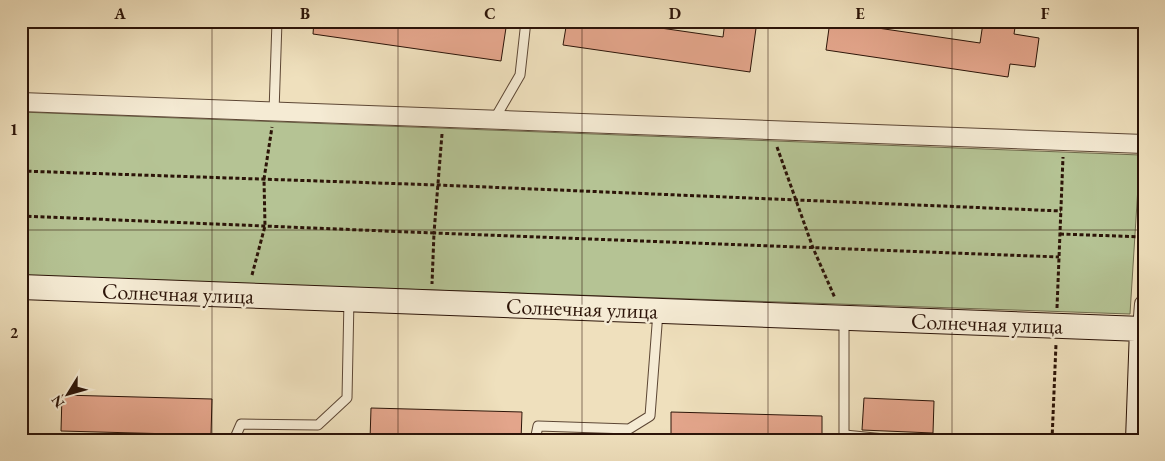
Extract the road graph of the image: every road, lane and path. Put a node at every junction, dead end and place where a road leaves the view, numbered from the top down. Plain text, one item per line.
1 (277, 21) edge
2 (526, 21) edge
3 (21, 102) edge
4 (274, 112) junction
5 (443, 118) junction
6 (494, 120) junction
7 (770, 130) junction
8 (1063, 141) junction
9 (1144, 144) edge
10 (21, 171) edge
11 (264, 179) junction
12 (438, 185) junction
13 (796, 200) junction
14 (1061, 211) junction
15 (21, 216) edge
16 (265, 226) junction
17 (434, 233) junction
18 (1060, 234) junction
19 (1144, 237) edge
20 (813, 248) junction
21 (1059, 257) junction
22 (21, 287) edge
23 (247, 295) junction
24 (349, 299) junction
25 (431, 302) junction
26 (1144, 304) edge
27 (658, 311) junction
28 (844, 318) junction
29 (1057, 326) junction
30 (1143, 329) edge
31 (844, 437) edge
32 (234, 440) edge
33 (535, 440) edge
34 (894, 440) edge
35 (1052, 440) edge
36 (1138, 440) edge

1 - 4 lane
2 - 6 lane
3 - 4 street
4 - 5 street
4 - 11 path
5 - 6 street
5 - 12 path
6 - 7 street
7 - 8 street
7 - 13 path
8 - 9 street
8 - 14 path
10 - 11 path
11 - 12 path
11 - 16 path
12 - 13 path
12 - 17 path
13 - 14 path
13 - 20 path
14 - 18 path
15 - 16 path
16 - 17 path
16 - 23 path
17 - 20 path
17 - 25 path
18 - 19 path
18 - 21 path
20 - 21 path
20 - 28 path
21 - 29 path
22 - 23 street, Солнечная улица
23 - 24 street, Солнечная улица
24 - 25 street, Солнечная улица
24 - 32 lane
25 - 27 street, Солнечная улица
26 - 30 street
27 - 28 street, Солнечная улица
27 - 33 lane
28 - 29 street, Солнечная улица
28 - 31 lane
29 - 30 street, Солнечная улица
29 - 35 path
30 - 36 street
31 - 34 lane

